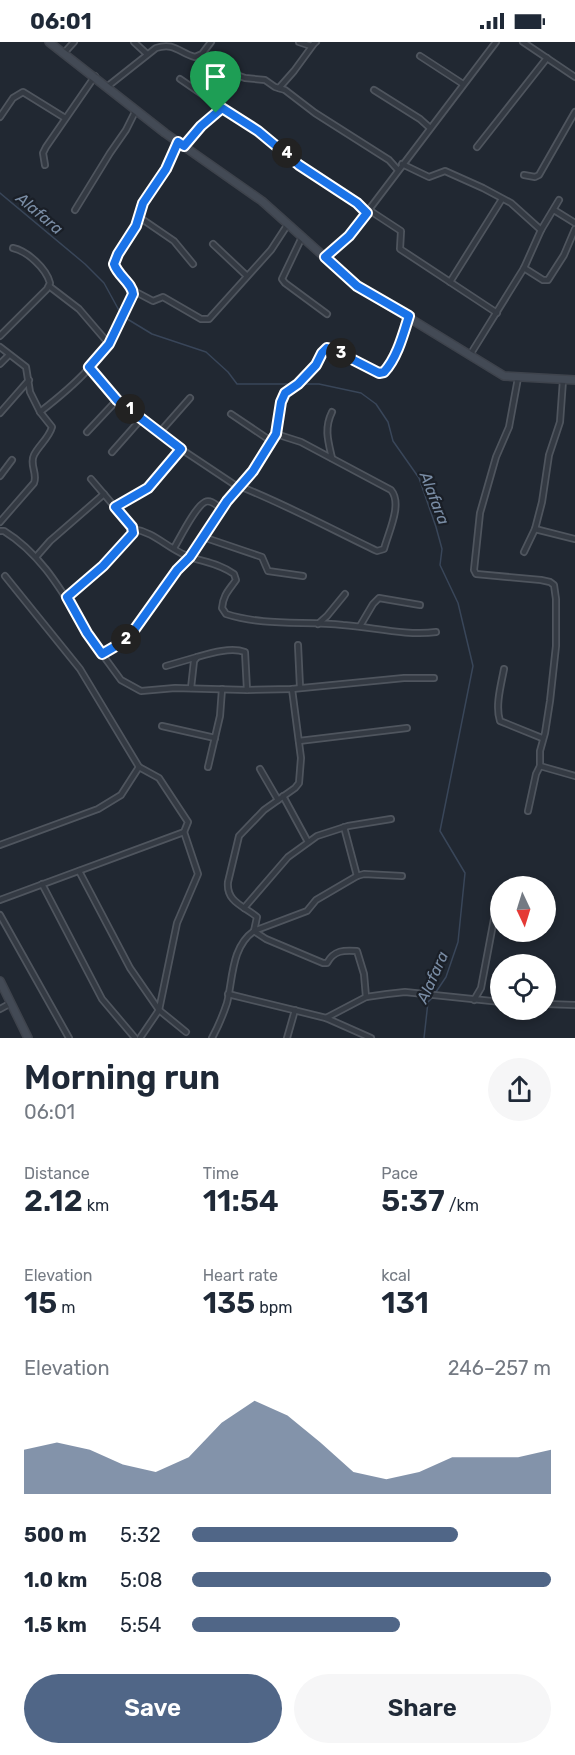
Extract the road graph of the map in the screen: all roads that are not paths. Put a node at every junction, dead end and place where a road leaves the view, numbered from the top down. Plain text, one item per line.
1 (49, 42) edge
2 (74, 42) edge
3 (134, 42) edge
4 (211, 42) edge
5 (300, 42) edge
6 (488, 42) edge
7 (523, 42) edge
8 (314, 44) edge
9 (495, 44) edge
10 (64, 53) junction
11 (147, 54) junction
12 (200, 56) junction
13 (420, 56) dead end
14 (547, 58) junction
15 (95, 76) junction
16 (575, 77) edge
17 (180, 79) dead end
18 (464, 84) junction
19 (108, 86) junction
20 (279, 88) junction
21 (374, 90) dead end
22 (222, 108) junction
23 (136, 110) junction
24 (575, 112) edge
25 (0, 117) edge
26 (65, 118) junction
27 (430, 128) junction
28 (181, 144) junction
29 (477, 147) dead end
30 (402, 164) junction
31 (45, 165) dead end
32 (398, 170) junction
33 (524, 175) dead end
34 (502, 199) junction
35 (559, 200) dead end
36 (75, 210) dead end
37 (554, 210) junction
38 (368, 212) junction
39 (139, 217) junction
40 (575, 223) edge
41 (288, 224) junction
42 (575, 229) edge
43 (541, 230) junction
44 (302, 237) junction
45 (213, 244) dead end
46 (13, 248) dead end
47 (325, 257) junction
48 (193, 264) dead end
49 (524, 268) junction
50 (247, 276) junction
51 (450, 282) junction
52 (49, 286) junction
53 (134, 291) junction
54 (497, 313) junction
55 (327, 314) dead end
56 (409, 316) junction
57 (0, 335) edge
58 (109, 344) junction
59 (0, 348) edge
60 (9, 355) junction
61 (470, 355) junction
62 (0, 364) edge
63 (89, 367) junction
64 (518, 378) junction
65 (29, 380) junction
66 (563, 380) junction
67 (575, 380) edge
68 (190, 398) dead end
69 (117, 400) junction
70 (40, 412) junction
71 (332, 412) dead end
72 (0, 413) edge
73 (231, 414) dead end
74 (142, 418) junction
75 (87, 432) dead end
76 (160, 432) junction
77 (276, 434) junction
78 (271, 441) junction
79 (181, 449) junction
80 (112, 452) dead end
81 (332, 458) junction
82 (12, 460) dead end
83 (0, 476) edge
84 (92, 479) dead end
85 (238, 486) junction
86 (104, 494) junction
87 (115, 507) junction
88 (222, 509) junction
89 (0, 522) edge
90 (535, 529) junction
91 (133, 530) junction
92 (0, 531) edge
93 (203, 537) junction
94 (575, 539) edge
95 (174, 548) junction
96 (524, 552) dead end
97 (36, 557) junction
98 (190, 557) junction
99 (5, 576) dead end
100 (303, 576) dead end
101 (345, 594) dead end
102 (67, 597) junction
103 (420, 605) dead end
104 (318, 624) junction
105 (360, 626) junction
106 (436, 632) dead end
107 (298, 645) dead end
108 (102, 654) junction
109 (197, 657) junction
110 (166, 666) dead end
111 (504, 669) dead end
112 (434, 678) dead end
113 (300, 687) junction
114 (191, 688) junction
115 (222, 689) junction
116 (292, 689) junction
117 (247, 690) junction
118 (162, 726) dead end
119 (407, 728) dead end
120 (215, 738) junction
121 (542, 738) junction
122 (299, 741) junction
123 (540, 766) junction
124 (139, 767) junction
125 (208, 767) dead end
126 (260, 769) dead end
127 (575, 776) edge
128 (281, 798) junction
129 (528, 811) dead end
130 (391, 819) dead end
131 (344, 827) junction
132 (184, 832) junction
133 (308, 842) junction
134 (0, 845) edge
135 (79, 870) junction
136 (357, 876) junction
137 (402, 876) dead end
138 (42, 884) junction
139 (0, 900) edge
140 (244, 908) junction
141 (0, 915) edge
142 (254, 930) junction
143 (490, 940) edge
144 (0, 981) edge
145 (228, 994) junction
146 (366, 998) junction
147 (474, 1000) junction
148 (490, 1001) edge
149 (11, 1003) junction
150 (556, 1004) edge
151 (575, 1005) edge
152 (0, 1009) edge
153 (159, 1010) junction
154 (296, 1010) junction
155 (326, 1018) junction
156 (186, 1032) dead end
157 (28, 1038) edge
158 (69, 1038) edge
159 (135, 1038) edge
160 (140, 1038) edge
161 (212, 1038) edge
162 (287, 1038) edge
163 (371, 1038) edge

1 - 10 street
2 - 10 street
3 - 11 street
4 - 12 street
5 - 8 street
6 - 9 street
7 - 14 street
8 - 20 street
9 - 18 street
10 - 15 street
11 - 12 street
11 - 19 street
12 - 20 street
13 - 18 street
14 - 16 street
14 - 29 street
15 - 19 street
15 - 26 street
17 - 22 street
18 - 27 street
19 - 23 street
20 - 32 street
21 - 27 street
22 - 28 street
22 - 38 street
23 - 28 street
23 - 36 street
24 - 33 street
25 - 26 street
26 - 31 street
27 - 30 street
28 - 39 street
28 - 41 street
30 - 32 street
30 - 34 street
32 - 38 street
34 - 43 street
34 - 51 street
35 - 37 street
37 - 40 street
37 - 43 street
38 - 47 street
38 - 51 street
39 - 48 street
39 - 53 street
41 - 44 street
41 - 50 street
42 - 49 street
43 - 49 street
44 - 47 street
44 - 55 street
45 - 50 street
46 - 52 street
47 - 56 street
49 - 54 street
50 - 53 street
51 - 54 street
52 - 57 street
52 - 58 street
53 - 58 street
54 - 61 street
56 - 61 street
56 - 77 street
58 - 63 street
59 - 60 street
60 - 62 street
60 - 65 street
61 - 64 street
63 - 69 street
63 - 70 street
64 - 66 street
64 - 121 street
65 - 70 street
65 - 72 street
66 - 67 street
66 - 90 street
68 - 76 street
69 - 74 street
69 - 75 street
70 - 89 street
71 - 81 street
73 - 78 street
74 - 76 street
74 - 80 street
76 - 79 street
77 - 78 street
77 - 81 street
78 - 85 street
79 - 85 street
79 - 87 street
81 - 85 street
82 - 83 street
84 - 86 street
85 - 88 street
86 - 87 street
86 - 97 street
87 - 91 street
88 - 93 street
88 - 95 street
90 - 94 street
90 - 96 street
91 - 95 street
91 - 102 street
92 - 97 street
93 - 98 street
93 - 100 street
95 - 98 street
97 - 102 street
98 - 104 street
98 - 108 street
99 - 124 street
101 - 104 street
102 - 108 street
103 - 105 street
104 - 105 street
105 - 106 street
107 - 113 street
108 - 114 street
109 - 110 street
109 - 114 street
109 - 117 street
111 - 121 street
112 - 113 street
113 - 116 street
114 - 115 street
115 - 117 street
115 - 120 street
116 - 117 street
116 - 122 street
118 - 120 street
119 - 122 street
120 - 125 street
121 - 123 street
122 - 128 street
123 - 127 street
123 - 129 street
124 - 132 street
124 - 134 street
126 - 128 street
128 - 133 street
128 - 140 street
130 - 131 street
131 - 133 street
131 - 136 street
132 - 135 street
132 - 153 street
133 - 140 street
135 - 138 street
135 - 153 street
136 - 137 street
136 - 142 street
138 - 139 street
138 - 159 street
140 - 142 street
141 - 158 street
142 - 145 street
142 - 146 street
143 - 147 street
144 - 149 street
145 - 154 street
145 - 161 street
146 - 147 street
146 - 155 street
147 - 148 street
149 - 152 street
149 - 157 street
150 - 151 street
153 - 156 street
153 - 160 street
154 - 155 street
154 - 162 street
155 - 163 street

